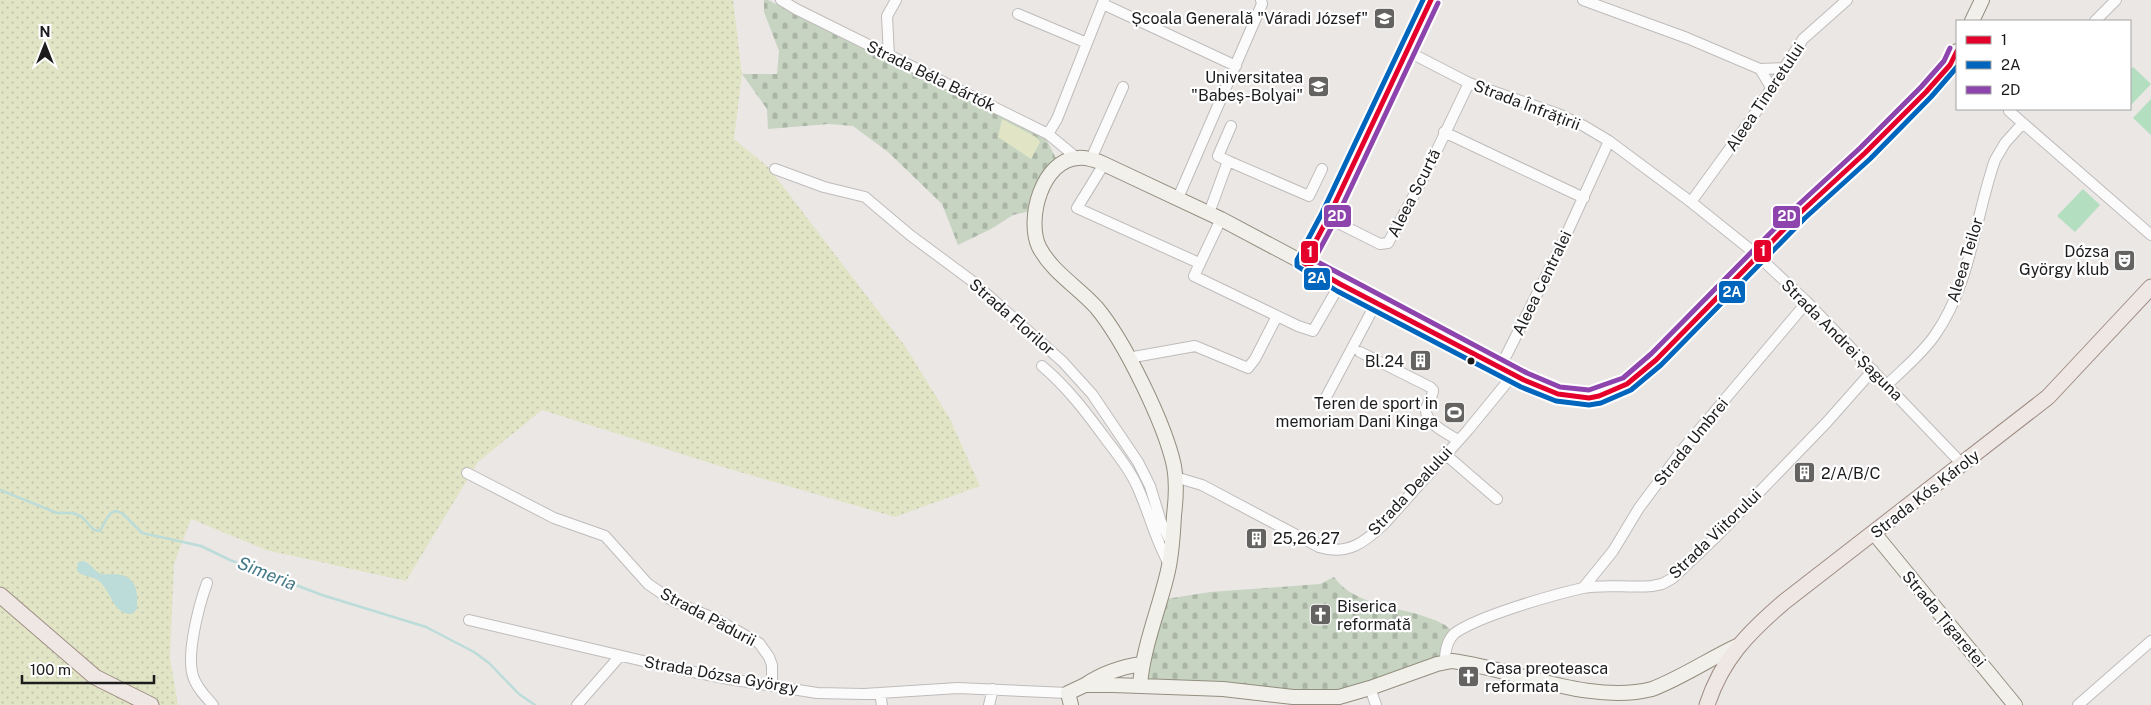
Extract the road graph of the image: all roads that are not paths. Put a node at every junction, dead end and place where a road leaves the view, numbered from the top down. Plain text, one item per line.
1 (781, 0) edge
2 (896, 0) edge
3 (1261, 0) edge
4 (1431, 0) edge
5 (1583, 0) edge
6 (1847, 0) edge
7 (1982, 0) edge
8 (2116, 0) edge
9 (1103, 2) edge
10 (1018, 14) dead end
11 (1972, 20) edge
12 (2096, 20) edge
13 (1086, 43) junction
14 (1407, 51) junction
15 (1956, 53) edge
16 (889, 56) junction
17 (1236, 66) junction
18 (1785, 68) junction
19 (1760, 69) junction
20 (1469, 82) junction
21 (1123, 87) dead end
22 (1772, 89) junction
23 (2010, 110) edge
24 (2023, 123) junction
25 (1231, 126) dead end
26 (1444, 132) junction
27 (1048, 134) junction
28 (1609, 141) junction
29 (1091, 160) junction
30 (1228, 160) junction
31 (775, 169) dead end
32 (1322, 169) dead end
33 (1178, 198) junction
34 (1584, 198) junction
35 (1692, 202) junction
36 (1215, 216) junction
37 (1328, 218) junction
38 (2151, 236) edge
39 (1757, 255) junction
40 (1199, 263) junction
41 (1304, 263) junction
42 (1340, 284) junction
43 (2151, 287) edge
44 (1806, 302) junction
45 (1376, 303) junction
46 (1277, 316) junction
47 (1360, 352) dead end
48 (1128, 358) junction
49 (1042, 366) dead end
50 (1873, 370) junction
51 (1506, 371) junction
52 (1887, 385) junction
53 (1324, 401) dead end
54 (1458, 440) junction
55 (1445, 454) junction
56 (1963, 465) junction
57 (467, 473) dead end
58 (1175, 477) junction
59 (1497, 499) dead end
60 (1874, 533) junction
61 (1172, 545) junction
62 (1169, 564) junction
63 (206, 583) dead end
64 (1584, 588) junction
65 (0, 595) edge
66 (469, 620) dead end
67 (2151, 641) edge
68 (1737, 646) junction
69 (620, 656) junction
70 (1445, 661) junction
71 (1142, 664) junction
72 (1085, 685) junction
73 (1140, 685) junction
74 (772, 686) junction
75 (1370, 688) junction
76 (993, 689) junction
77 (880, 693) junction
78 (1069, 699) edge
79 (151, 705) edge
80 (213, 705) edge
81 (577, 705) edge
82 (882, 705) edge
83 (989, 705) edge
84 (1376, 705) edge
85 (1707, 705) edge
86 (2015, 705) edge
87 (2078, 705) edge

1 - 16 street, Strada Béla Bártók
2 - 16 street
3 - 17 street
4 - 14 street
5 - 19 street
6 - 18 street, Aleea Tineretului
7 - 11 street
8 - 12 street
9 - 13 street
9 - 17 street
10 - 13 street
13 - 27 street
14 - 20 street, Strada Înfrățirii
14 - 37 street
15 - 39 street
16 - 27 street, Strada Béla Bártók
17 - 33 street
18 - 19 street
18 - 22 street, Aleea Tineretului
19 - 22 street
20 - 26 street, Aleea Scurtă
20 - 28 street, Strada Înfrățirii
21 - 29 street
22 - 35 street, Aleea Tineretului
23 - 24 street
24 - 38 street
24 - 52 street, Aleea Teilor
25 - 30 street
26 - 34 street
26 - 37 street, Aleea Scurtă
27 - 29 street, Strada Béla Bártók
28 - 34 street, Aleea Centralei
28 - 35 street, Strada Înfrățirii
29 - 33 street
29 - 40 street
29 - 48 street
30 - 32 street
30 - 36 street
31 - 61 street, Strada Florilor
33 - 36 street
34 - 51 street, Aleea Centralei
35 - 39 street, Strada Andrei Șaguna
36 - 40 street
36 - 41 street
37 - 41 street
39 - 44 street, Strada Andrei Șaguna
39 - 51 street
40 - 46 street
41 - 42 street
42 - 45 street
42 - 46 street
43 - 56 main road, Strada Kós Károly
44 - 50 street, Strada Andrei Șaguna
44 - 64 street, Strada Umbrei
45 - 51 street
45 - 53 street
46 - 48 street
47 - 54 street
48 - 58 street
49 - 62 street, Strada Florilor
50 - 52 street, Strada Andrei Șaguna
50 - 64 street, Strada Viitorului
51 - 54 street, Strada Dealului
52 - 56 street, Strada Andrei Șaguna
54 - 55 street, Strada Dealului
55 - 58 street, Strada Dealului
55 - 59 street
56 - 60 main road, Strada Kós Károly
57 - 74 street, Strada Pădurii
58 - 61 street
60 - 68 main road, Strada Kós Károly
60 - 86 street, Strada Țigaretei
61 - 62 street
62 - 71 street
63 - 80 street
64 - 70 street, Strada Viitorului
65 - 79 main road
66 - 69 street, Strada Dózsa György
67 - 87 street
68 - 70 street
68 - 85 main road, Strada Kós Károly
69 - 74 street, Strada Dózsa György
69 - 81 street
70 - 75 street
71 - 72 street
71 - 73 street
72 - 73 street
72 - 78 street
73 - 75 street
74 - 77 street, Strada Dózsa György
75 - 84 street
76 - 77 street, Strada Dózsa György
76 - 78 street, Strada Dózsa György
76 - 83 street
77 - 82 street

